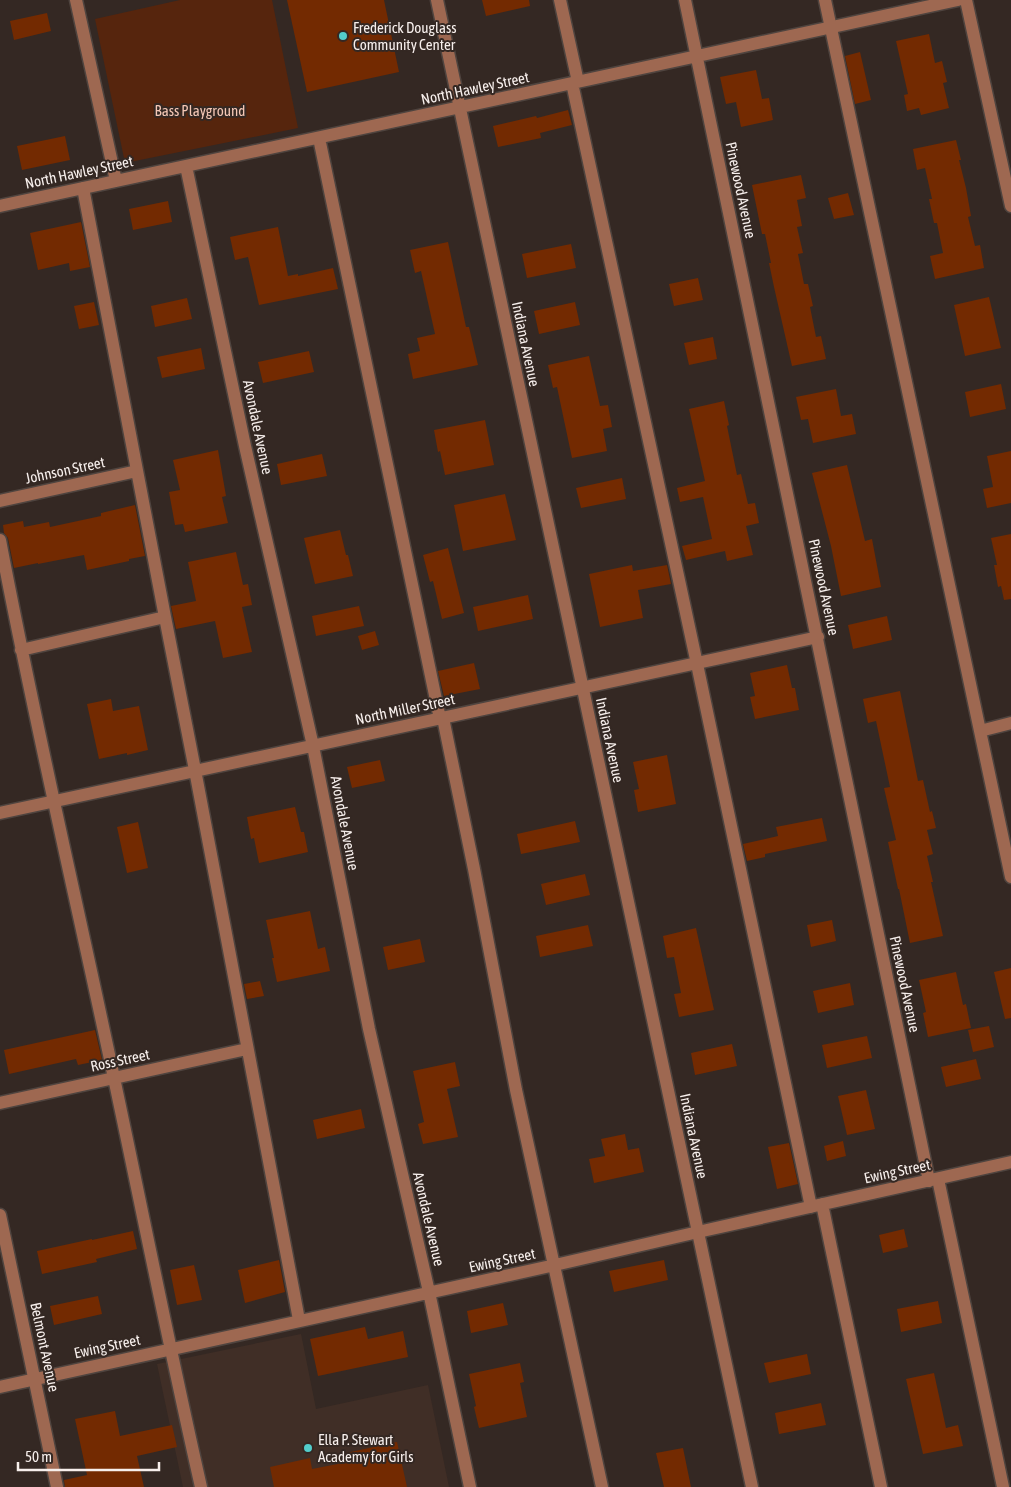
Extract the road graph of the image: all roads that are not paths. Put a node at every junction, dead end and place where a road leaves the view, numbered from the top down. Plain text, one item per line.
1 (76, 0) edge
2 (437, 0) edge
3 (560, 0) edge
4 (685, 0) edge
5 (825, 0) edge
6 (958, 0) edge
7 (966, 0) edge
8 (831, 27) junction
9 (697, 57) junction
10 (575, 82) junction
11 (460, 108) junction
12 (319, 138) junction
13 (186, 166) junction
14 (116, 181) junction
15 (83, 188) junction
16 (0, 206) edge
17 (1011, 206) edge
18 (137, 471) junction
19 (0, 501) edge
20 (0, 540) edge
21 (164, 617) junction
22 (818, 637) junction
23 (21, 650) junction
24 (697, 664) junction
25 (583, 688) junction
26 (441, 718) junction
27 (1011, 723) edge
28 (980, 731) junction
29 (313, 746) junction
30 (196, 770) junction
31 (54, 802) junction
32 (0, 813) edge
33 (1011, 877) edge
34 (247, 1049) junction
35 (114, 1078) junction
36 (0, 1102) edge
37 (1011, 1162) edge
38 (934, 1180) junction
39 (816, 1205) junction
40 (0, 1214) edge
41 (698, 1232) junction
42 (555, 1265) junction
43 (429, 1292) junction
44 (298, 1320) junction
45 (170, 1350) junction
46 (34, 1378) junction
47 (0, 1387) edge
48 (57, 1487) edge
49 (201, 1487) edge
50 (470, 1487) edge
51 (602, 1487) edge
52 (752, 1487) edge
53 (882, 1487) edge
54 (1003, 1487) edge

1 - 14 street
2 - 11 street, Indiana Avenue
3 - 10 street
4 - 9 street, Pinewood Avenue
5 - 8 street
6 - 8 street, North Hawley Street
7 - 17 street
8 - 9 street, North Hawley Street
8 - 28 street
9 - 10 street, North Hawley Street
9 - 22 street, Pinewood Avenue
10 - 11 street, North Hawley Street
10 - 24 street
11 - 12 street, North Hawley Street
11 - 25 street, Indiana Avenue
12 - 13 street, North Hawley Street
12 - 26 street
13 - 14 street, North Hawley Street
13 - 29 street, Avondale Avenue
14 - 15 street, North Hawley Street
15 - 16 street, North Hawley Street
15 - 18 street
18 - 19 street, Johnson Street
18 - 21 street
20 - 23 street
21 - 23 street
21 - 30 street
22 - 24 street, North Miller Street
22 - 38 street, Pinewood Avenue
23 - 31 street
24 - 25 street, North Miller Street
24 - 39 street
25 - 26 street, North Miller Street
25 - 41 street, Indiana Avenue
26 - 29 street, North Miller Street
26 - 42 street
27 - 28 street
28 - 33 street
29 - 30 street, North Miller Street
29 - 43 street, Avondale Avenue
30 - 31 street, North Miller Street
30 - 34 street
31 - 32 street, North Miller Street
31 - 35 street
34 - 35 street, Ross Street
34 - 44 street
35 - 36 street, Ross Street
35 - 45 street
37 - 38 street, Ewing Street
38 - 39 street, Ewing Street
38 - 54 street, Pinewood Avenue
39 - 41 street, Ewing Street
39 - 53 street
40 - 46 street, Belmont Avenue
41 - 42 street, Ewing Street
41 - 52 street, Indiana Avenue
42 - 43 street, Ewing Street
42 - 51 street
43 - 44 street, Ewing Street
43 - 50 street, Avondale Avenue
44 - 45 street, Ewing Street
45 - 46 street, Ewing Street
45 - 49 street
46 - 47 street, Ewing Street
46 - 48 street, Belmont Avenue

